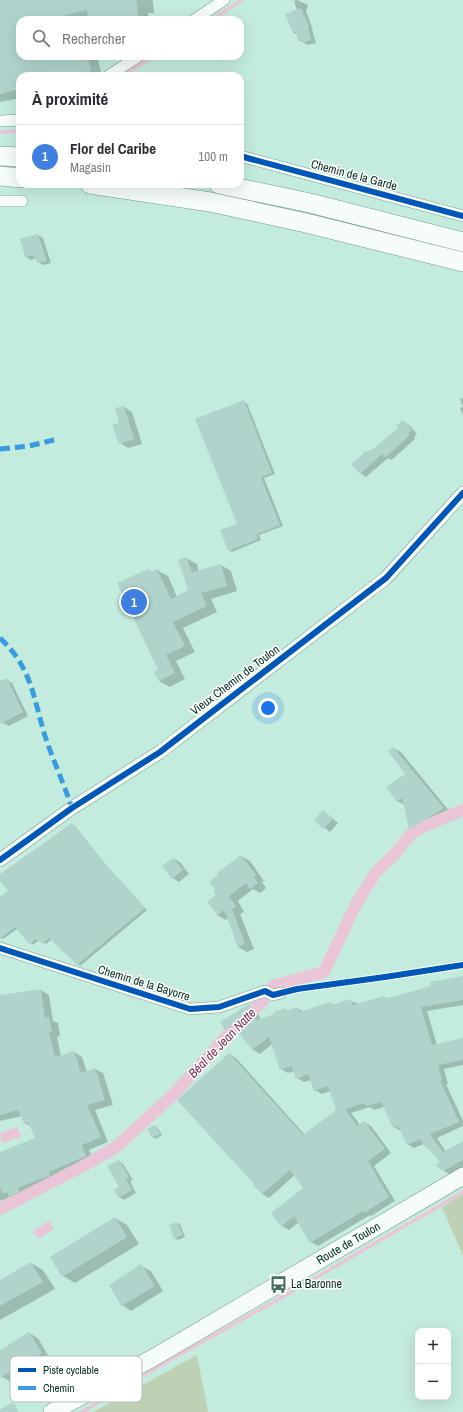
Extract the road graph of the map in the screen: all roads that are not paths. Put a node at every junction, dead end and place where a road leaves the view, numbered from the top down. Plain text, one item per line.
1 (224, 0) edge
2 (200, 16) edge
3 (133, 60) edge
4 (114, 72) edge
5 (16, 120) edge
6 (0, 121) edge
7 (0, 156) edge
8 (16, 157) edge
9 (244, 157) edge
10 (0, 176) edge
11 (16, 178) edge
12 (116, 188) edge
13 (238, 188) edge
14 (0, 201) edge
15 (22, 201) dead end
16 (463, 216) edge
17 (463, 242) edge
18 (463, 262) edge
19 (463, 493) edge
20 (0, 860) edge
21 (0, 948) edge
22 (273, 993) dead end
23 (463, 1176) edge
24 (151, 1359) junction
25 (142, 1364) edge
26 (142, 1365) edge
27 (71, 1402) edge
28 (85, 1402) edge
29 (52, 1412) edge
30 (70, 1412) edge

1 - 2 street
3 - 4 street
5 - 6 street
7 - 8 highway
9 - 16 street, Chemin de la Garde
10 - 11 highway
12 - 18 highway
13 - 17 highway
14 - 15 street
19 - 20 street, Vieux Chemin de Toulon
21 - 22 street, Chemin de la Bayorre
23 - 24 main road, Route de Toulon
24 - 25 main road, Route de Toulon
24 - 26 main road, Route de Toulon
27 - 29 main road, Route de Toulon
28 - 30 main road, Route de Toulon

